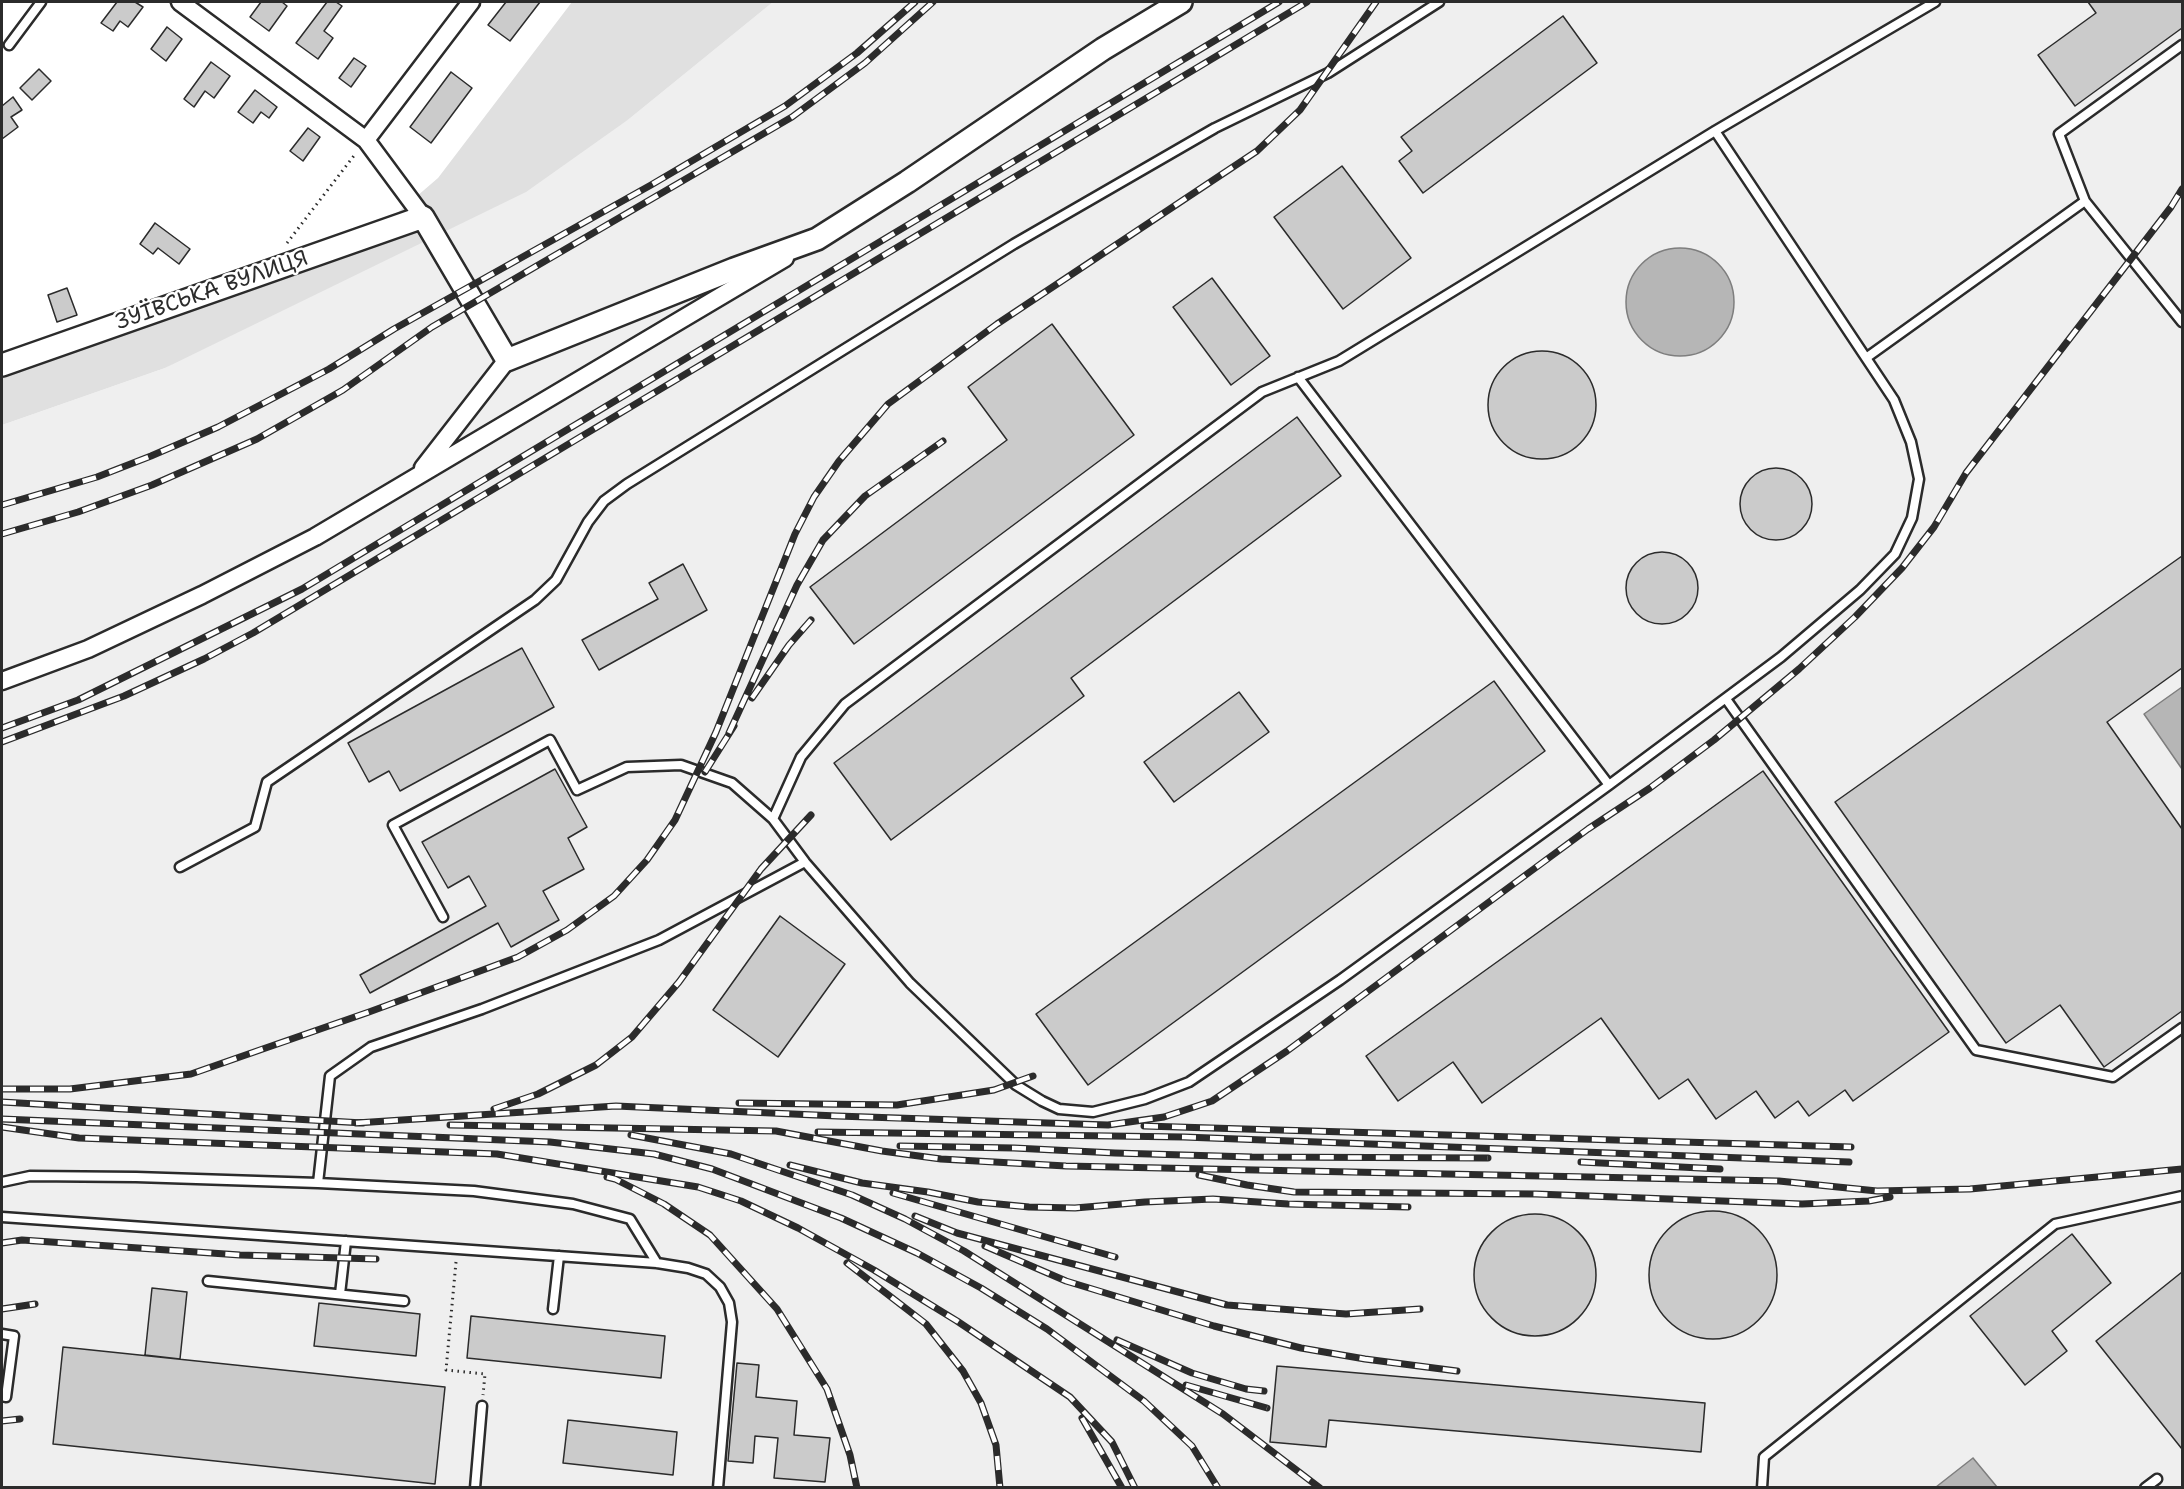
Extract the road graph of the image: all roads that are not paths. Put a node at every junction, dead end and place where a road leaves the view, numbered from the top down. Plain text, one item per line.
1 (41, 2) edge
2 (180, 2) edge
3 (471, 2) edge
4 (1181, 2) edge
5 (1439, 2) edge
6 (1935, 2) edge
7 (9, 45) dead end
8 (2182, 45) edge
9 (1715, 131) junction
10 (366, 140) junction
11 (2085, 201) junction
12 (423, 217) junction
13 (816, 239) junction
14 (2182, 322) edge
15 (1866, 358) junction
16 (507, 360) junction
17 (2, 365) edge
18 (1298, 377) junction
19 (417, 477) junction
20 (2, 681) edge
21 (1726, 699) junction
22 (1609, 785) junction
23 (773, 819) junction
24 (805, 862) junction
25 (180, 867) dead end
26 (443, 917) dead end
27 (2182, 1028) edge
28 (2, 1182) edge
29 (318, 1183) junction
30 (2182, 1196) edge
31 (2, 1217) edge
32 (346, 1241) junction
33 (559, 1256) junction
34 (657, 1263) junction
35 (208, 1281) dead end
36 (340, 1294) junction
37 (404, 1301) dead end
38 (553, 1309) dead end
39 (2, 1334) edge
40 (2, 1396) edge
41 (482, 1406) road end
42 (2157, 1479) dead end
43 (475, 1488) edge
44 (718, 1488) edge
45 (1762, 1488) edge
46 (2145, 1488) edge

1 - 7 lane
2 - 10 street
3 - 10 street
4 - 13 street
5 - 25 lane
6 - 9 lane
8 - 11 lane
9 - 15 lane
9 - 18 lane
10 - 12 street
11 - 14 lane
11 - 15 lane
12 - 16 street
12 - 17 street, ЗУЇВСЬКА ВУЛИЦЯ
13 - 16 street
13 - 19 street
15 - 21 lane
16 - 19 street
18 - 22 lane
18 - 23 lane
19 - 20 street
21 - 22 lane
21 - 27 lane
22 - 24 lane
23 - 24 lane
23 - 26 lane
24 - 29 lane
28 - 29 lane
29 - 34 lane
30 - 45 lane
31 - 32 lane
32 - 33 lane
32 - 36 lane
33 - 34 lane
33 - 38 lane
34 - 44 lane
35 - 36 lane
36 - 37 lane
39 - 40 lane
41 - 43 lane
42 - 46 lane

